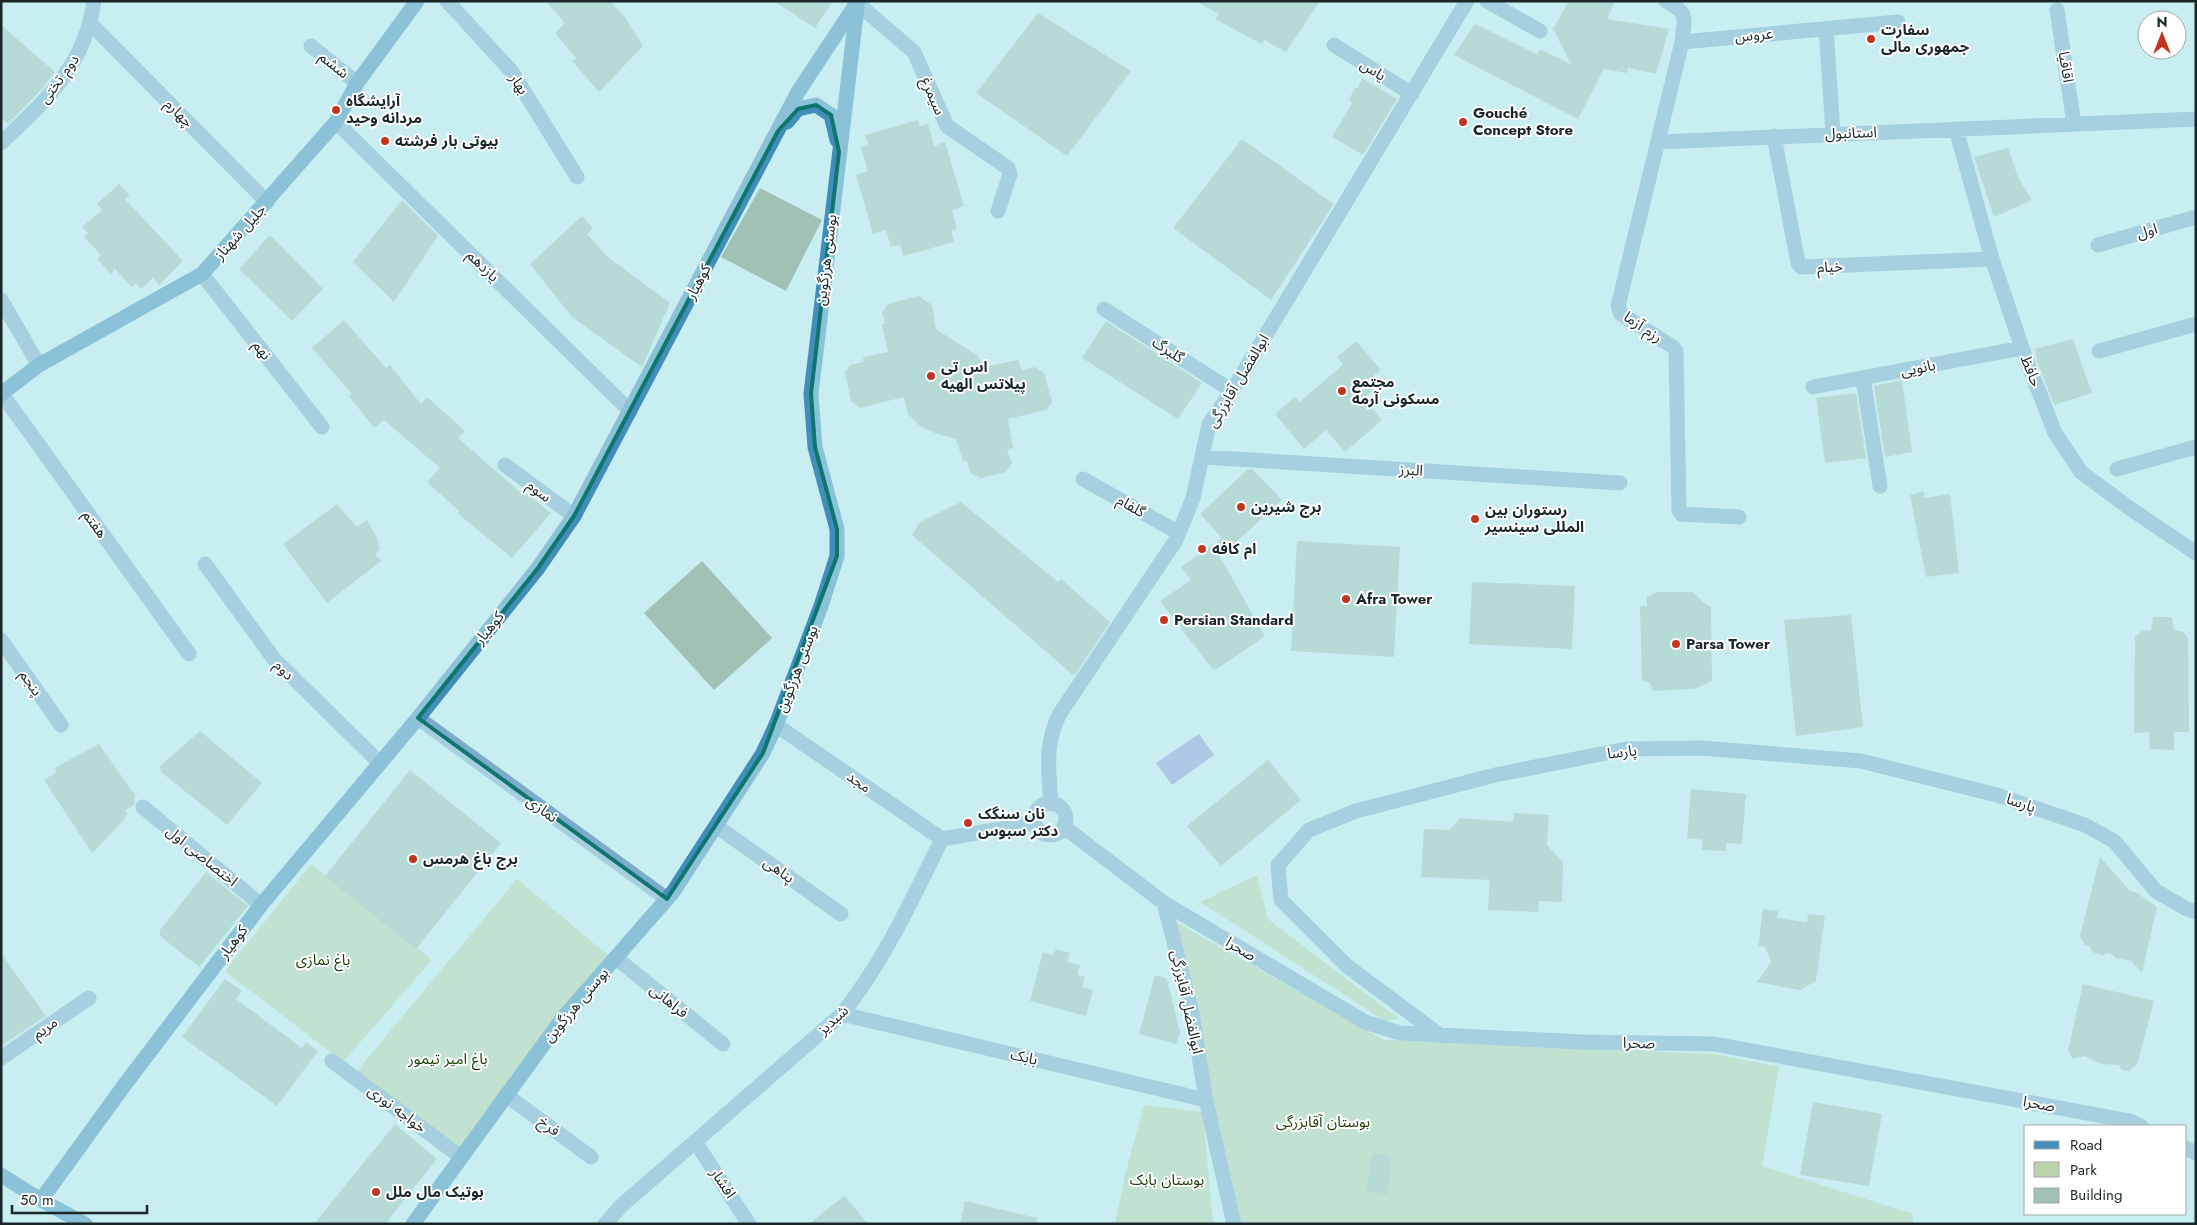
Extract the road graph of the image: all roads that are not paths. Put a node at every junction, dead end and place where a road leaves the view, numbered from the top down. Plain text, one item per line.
1 (94, 1) edge
2 (417, 1) edge
3 (446, 1) edge
4 (1467, 1) edge
5 (1487, 1) edge
6 (1666, 1) edge
7 (857, 2) edge
8 (2057, 10) dead end
9 (1898, 22) dead end
10 (91, 24) junction
11 (1826, 28) junction
12 (1540, 31) dead end
13 (1682, 42) junction
14 (1334, 45) dead end
15 (311, 46) dead end
16 (357, 83) junction
17 (1412, 94) junction
18 (2196, 119) edge
19 (336, 122) junction
20 (2074, 124) junction
21 (1956, 129) junction
22 (778, 131) junction
23 (1833, 134) junction
24 (1774, 136) junction
25 (1659, 142) junction
26 (1, 143) edge
27 (839, 152) junction
28 (577, 177) dead end
29 (267, 202) junction
30 (998, 211) dead end
31 (2196, 218) edge
32 (2098, 246) dead end
33 (1992, 259) junction
34 (202, 274) junction
35 (1, 300) edge
36 (1104, 309) dead end
37 (2196, 324) edge
38 (2022, 348) junction
39 (2099, 351) dead end
40 (39, 365) junction
41 (1863, 378) junction
42 (1813, 387) dead end
43 (1232, 391) junction
44 (2, 394) edge
45 (630, 411) junction
46 (322, 427) dead end
47 (2196, 447) edge
48 (1202, 457) junction
49 (505, 465) dead end
50 (2117, 469) dead end
51 (1083, 479) dead end
52 (1620, 483) dead end
53 (1880, 486) dead end
54 (574, 516) junction
55 (1739, 517) dead end
56 (1179, 534) junction
57 (2196, 553) edge
58 (205, 564) dead end
59 (1, 640) edge
60 (189, 654) dead end
61 (418, 718) junction
62 (776, 725) junction
63 (61, 726) dead end
64 (379, 762) junction
65 (1051, 804) junction
66 (143, 807) dead end
67 (1034, 823) junction
68 (716, 826) junction
69 (1064, 827) junction
70 (942, 839) junction
71 (667, 899) junction
72 (1164, 903) junction
73 (261, 905) junction
74 (2196, 912) edge
75 (842, 914) dead end
76 (616, 958) junction
77 (89, 998) dead end
78 (842, 1014) junction
79 (1441, 1036) junction
80 (722, 1044) dead end
81 (1, 1058) edge
82 (332, 1061) dead end
83 (506, 1095) junction
84 (1206, 1100) junction
85 (2139, 1125) edge
86 (696, 1143) junction
87 (461, 1157) junction
88 (591, 1157) dead end
89 (1, 1175) edge
90 (41, 1200) junction
91 (86, 1224) edge
92 (413, 1224) edge
93 (604, 1224) edge
94 (749, 1224) edge
95 (1234, 1224) edge

1 - 10 street, دوم تختی
2 - 16 street, جلیل شهناز
3 - 28 street, بهار
4 - 17 street, ابوالفضل آقابزرگی
5 - 12 street
6 - 13 street
7 - 22 street, کوهیار
7 - 27 street, بوسنی هرزگوین
7 - 30 street, سیمرغ
8 - 20 street, اقاقیا
9 - 11 street, عروس
10 - 26 street, دوم تختی
10 - 29 street, چهارم
11 - 13 street, عروس
11 - 23 street
13 - 25 street
14 - 17 street, یاس
15 - 16 street, ششم
16 - 19 street, جلیل شهناز
17 - 43 street, ابوالفضل آقابزرگی
18 - 20 street, استانبول
19 - 29 street, جلیل شهناز
19 - 45 street, یازدهم
20 - 21 street, استانبول
21 - 23 street, استانبول
21 - 33 street, حافظ
22 - 27 street
22 - 45 street, کوهیار
23 - 24 street, استانبول
24 - 25 street, استانبول
24 - 33 street, خیام
25 - 55 street, رزم آزما
27 - 62 street, بوسنی هرزگوین
29 - 34 street, جلیل شهناز
31 - 32 street, اول
33 - 38 street, حافظ
34 - 40 street, جلیل شهناز
34 - 46 street, نهم
35 - 40 street
36 - 43 street, گلبرگ
37 - 39 street
38 - 41 street, بانویی
38 - 57 street, حافظ
40 - 44 street, جلیل شهناز
41 - 42 street, بانویی
41 - 53 street
43 - 48 street, ابوالفضل آقابزرگی
44 - 60 street, هفتم
45 - 54 street, کوهیار
47 - 50 street
48 - 52 street, البرز
48 - 56 street, ابوالفضل آقابزرگی
49 - 54 street, سوم
51 - 56 street, گلفام
54 - 61 street, کوهیار
56 - 65 street, ابوالفضل آقابزرگی
58 - 64 street, دوم
59 - 63 street, پنجم
61 - 64 street, کوهیار
61 - 71 street, نمازی
62 - 68 street, بوسنی هرزگوین
62 - 70 street, مجد
64 - 73 street, کوهیار
65 - 67 street
65 - 69 street
66 - 73 street, اختصاصی اول
67 - 69 street
67 - 70 street
68 - 71 street, بوسنی هرزگوین
68 - 75 street, پناهی
69 - 72 street
70 - 78 street, شبدیز
71 - 76 street, بوسنی هرزگوین
72 - 79 street, صحرا
72 - 84 street, ابوالفضل آقابزرگی
73 - 90 street, کوهیار
74 - 79 street, پارسا
76 - 80 street, فراهانی
76 - 83 street, بوسنی هرزگوین
77 - 81 street, مریم
78 - 84 street, بابک
78 - 86 street, شبدیز
79 - 85 street, صحرا
82 - 87 street, خواجه نوری
83 - 87 street, بوسنی هرزگوین
83 - 88 street, فرخ
84 - 95 street, ابوالفضل آقابزرگی
86 - 93 street, شبدیز
86 - 94 street, افشار
87 - 92 street, بوسنی هرزگوین
89 - 90 street
90 - 91 street

